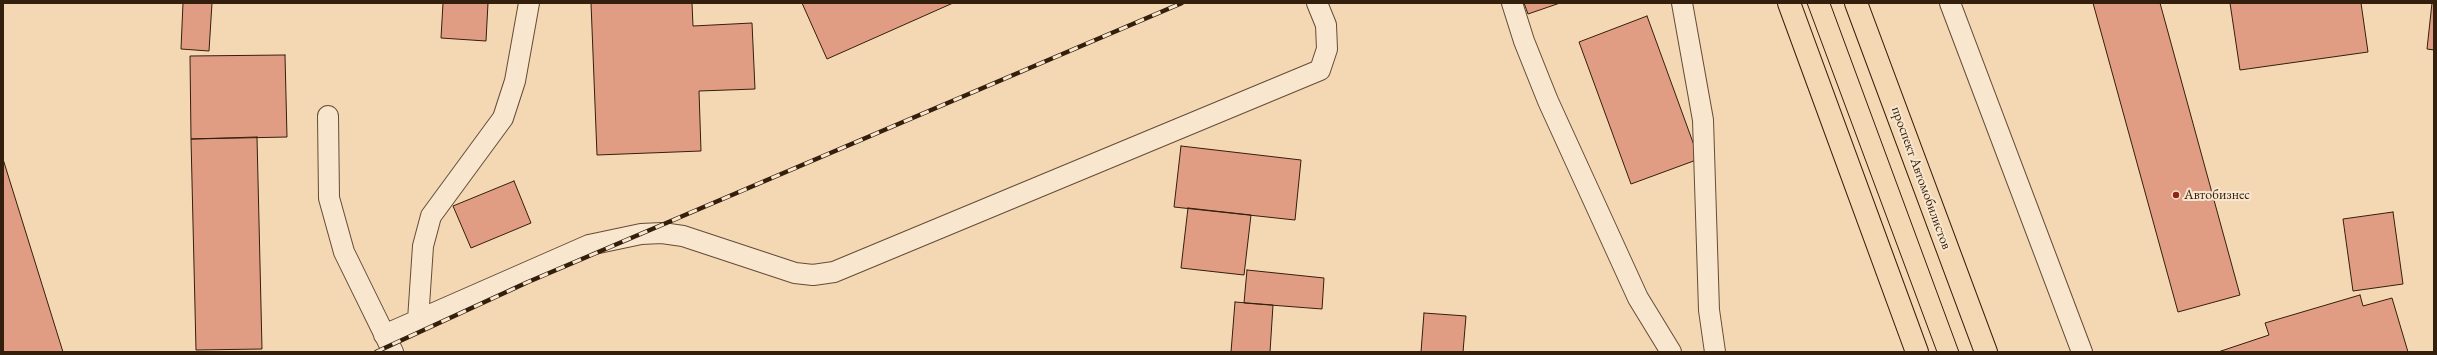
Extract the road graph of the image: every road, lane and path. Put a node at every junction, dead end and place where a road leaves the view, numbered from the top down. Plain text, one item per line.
1 (529, 3) edge
2 (1317, 3) edge
3 (1512, 3) edge
4 (1682, 3) edge
5 (1789, 3) edge
6 (1856, 3) edge
7 (1950, 3) edge
8 (328, 116) dead end
9 (418, 320) junction
10 (388, 343) edge
11 (1671, 352) edge
12 (1715, 352) edge
13 (1917, 352) edge
14 (1986, 352) edge
15 (2082, 352) edge

1 - 9 lane
2 - 9 lane
3 - 11 lane
4 - 12 lane
5 - 13 main road
6 - 14 main road, проспект Автомобилистов
7 - 15 lane
8 - 10 lane
9 - 10 lane

